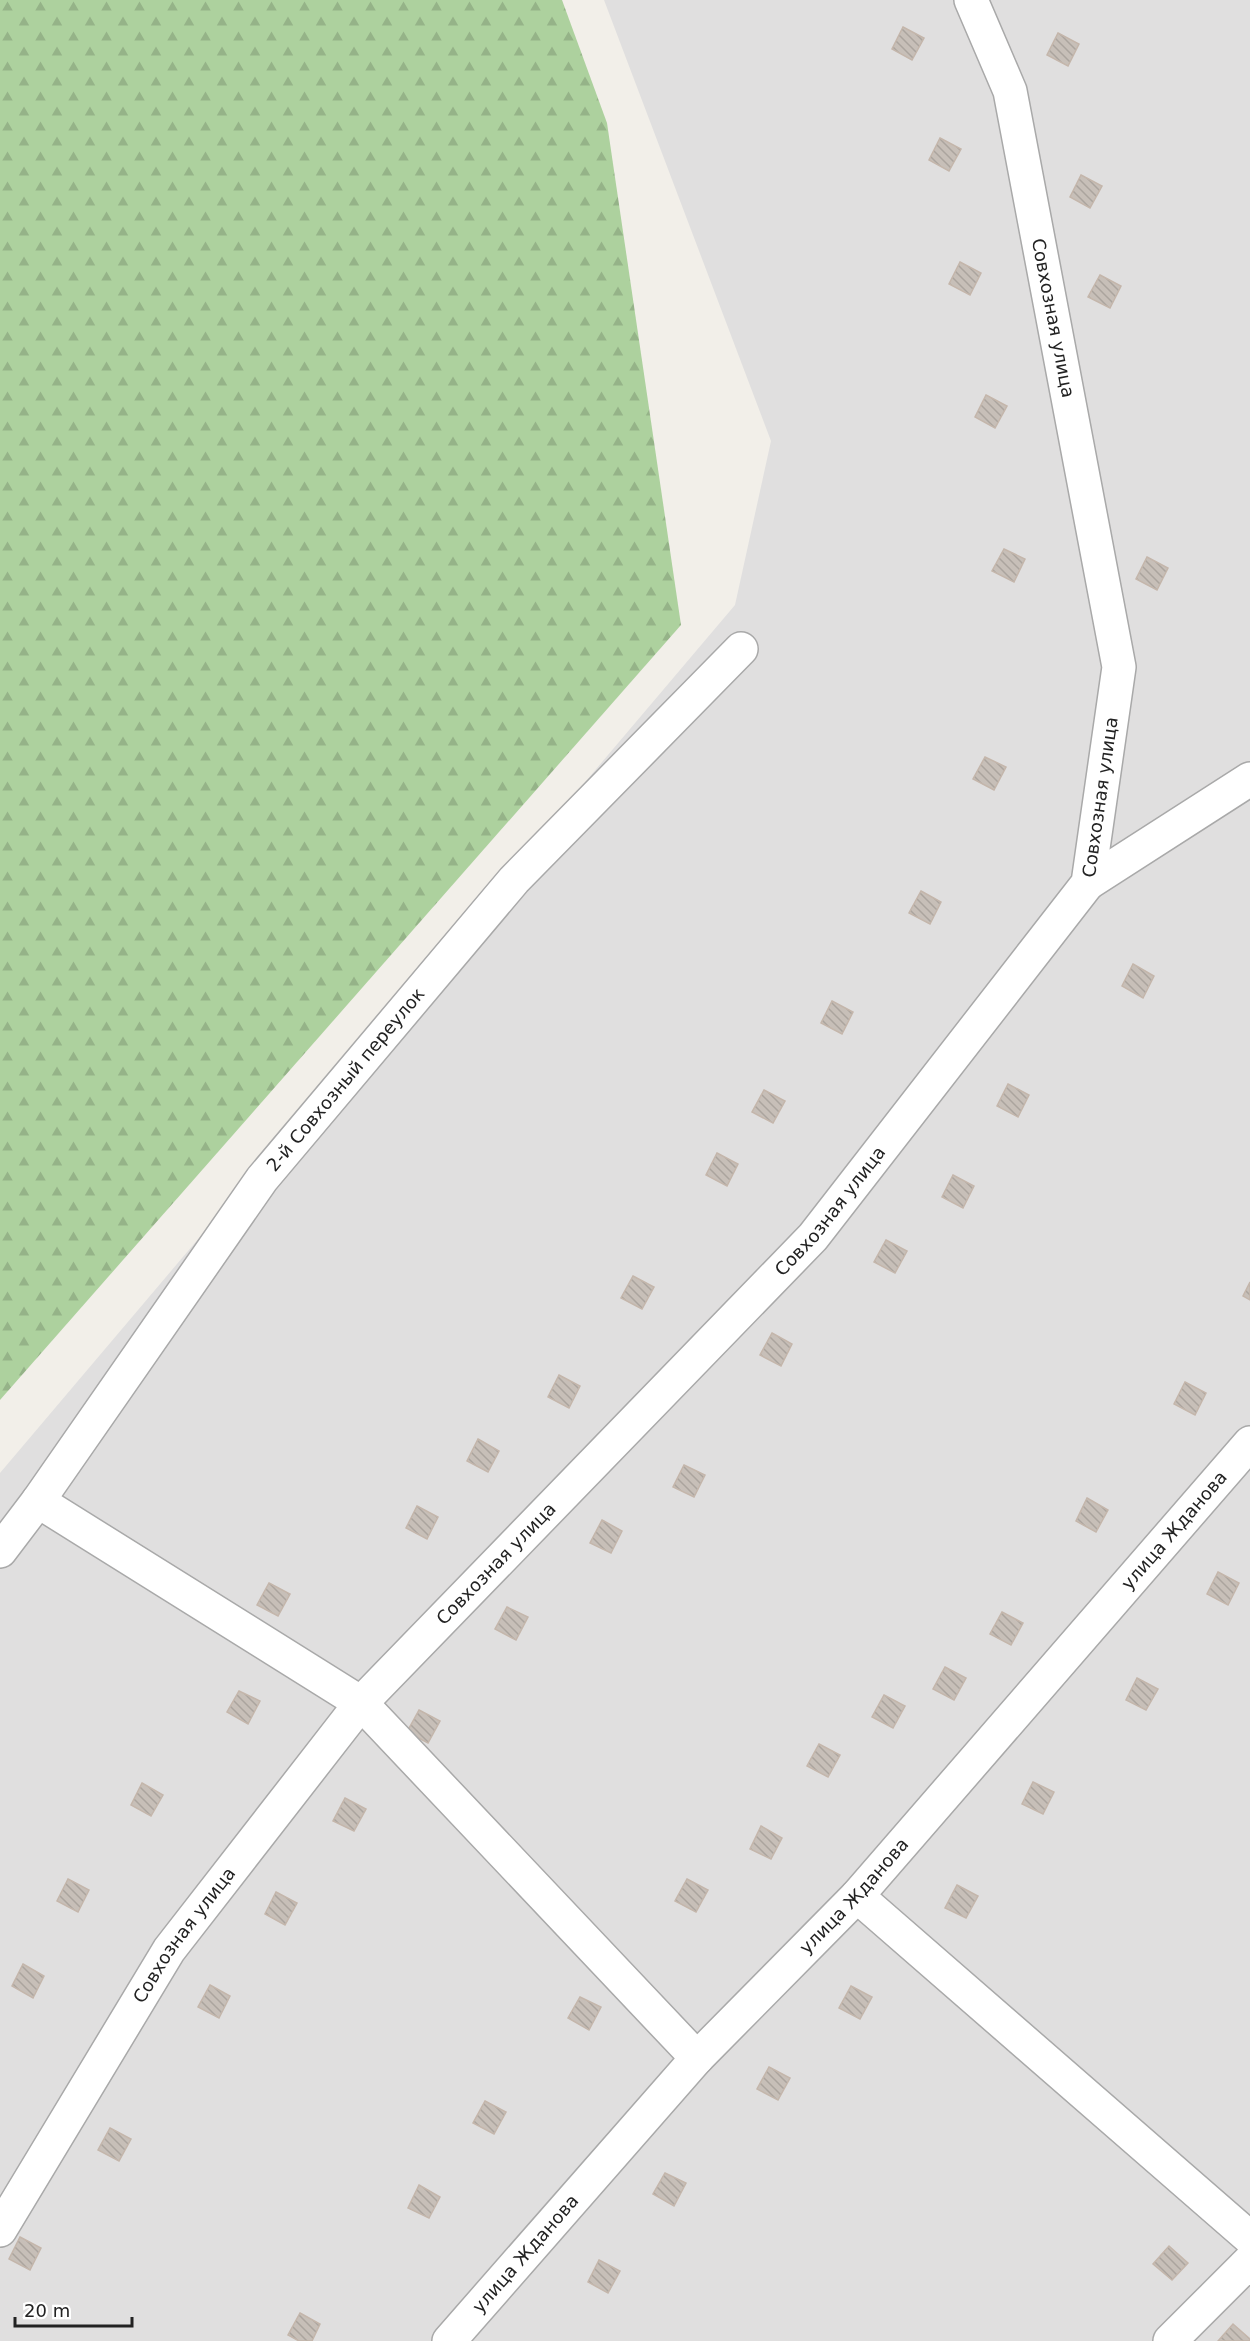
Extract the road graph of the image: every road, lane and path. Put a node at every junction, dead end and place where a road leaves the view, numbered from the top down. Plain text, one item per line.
1 (971, 0) edge
2 (741, 649) dead end
3 (1250, 779) edge
4 (1088, 884) junction
5 (1250, 1443) edge
6 (38, 1501) junction
7 (0, 1551) edge
8 (361, 1703) junction
9 (857, 1896) junction
10 (697, 2058) junction
11 (0, 2230) edge
12 (1250, 2238) edge
13 (1250, 2261) edge
14 (449, 2341) edge
15 (1170, 2341) edge

1 - 4 street, Совхозная улица
2 - 6 street, 2-й Совхозный переулок
3 - 4 street
4 - 8 street, Совхозная улица
5 - 9 street, улица Жданова
6 - 7 street, 2-й Совхозный переулок
6 - 8 street
8 - 10 street
8 - 11 street, Совхозная улица
9 - 10 street, улица Жданова
9 - 12 street
10 - 14 street, улица Жданова
13 - 15 street

